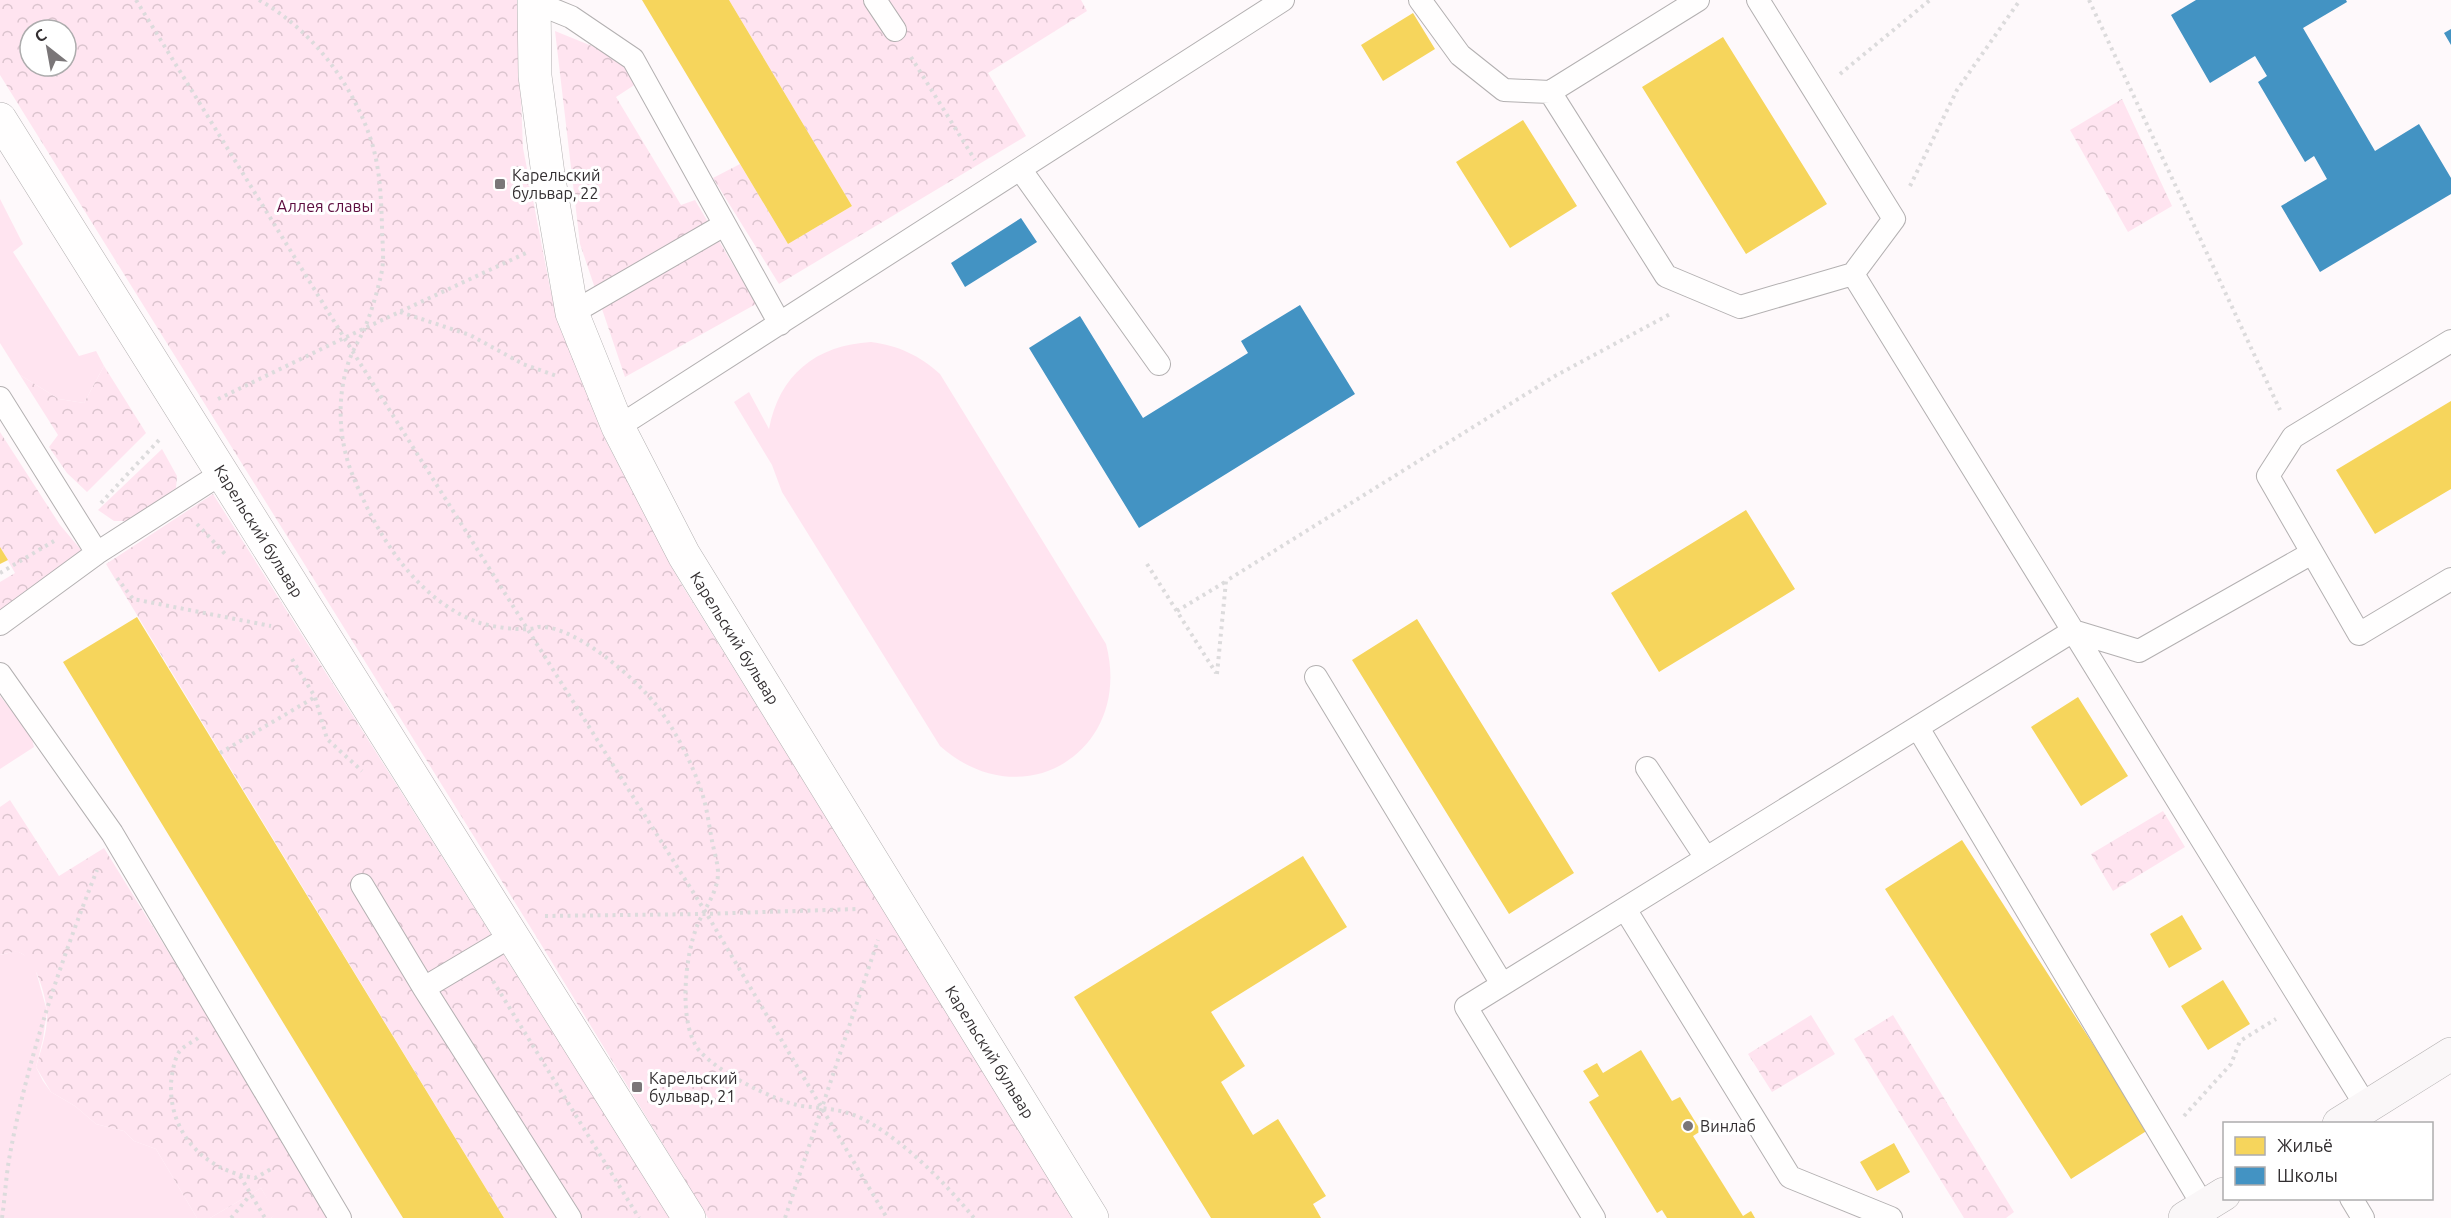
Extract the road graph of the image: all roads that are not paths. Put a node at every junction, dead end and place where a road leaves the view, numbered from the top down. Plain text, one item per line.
1 (875, 0) edge
2 (1283, 0) edge
3 (1420, 0) edge
4 (1698, 0) edge
5 (1758, 0) edge
6 (534, 1) edge
7 (895, 30) road end
8 (1550, 92) junction
9 (0, 119) edge
10 (1020, 169) junction
11 (724, 225) junction
12 (1853, 274) junction
13 (572, 313) junction
14 (780, 324) junction
15 (2451, 341) edge
16 (1159, 364) dead end
17 (0, 398) edge
18 (618, 427) junction
19 (222, 473) junction
20 (97, 553) junction
21 (2312, 553) junction
22 (2451, 579) edge
23 (0, 624) edge
24 (2073, 631) junction
25 (0, 674) edge
26 (1316, 677) dead end
27 (1917, 728) junction
28 (1647, 768) dead end
29 (1706, 858) junction
30 (362, 885) dead end
31 (1624, 909) junction
32 (513, 934) junction
33 (1502, 984) junction
34 (424, 988) junction
35 (2451, 1054) edge
36 (2367, 1106) junction
37 (2342, 1122) edge
38 (2352, 1200) edge
39 (2205, 1206) edge
40 (340, 1218) edge
41 (570, 1218) edge
42 (689, 1218) edge
43 (1092, 1218) edge
44 (1593, 1218) edge
45 (1891, 1218) edge
46 (2363, 1218) edge

1 - 7 lane
2 - 10 lane
3 - 8 lane
4 - 8 lane
5 - 12 lane
6 - 11 lane
6 - 13 street, Карельский бульвар
8 - 12 lane
9 - 19 street, Карельский бульвар
10 - 14 lane
10 - 16 lane
11 - 13 lane
11 - 14 lane
12 - 24 lane
13 - 18 street, Карельский бульвар
14 - 18 lane
15 - 21 lane
17 - 20 lane
18 - 43 street, Карельский бульвар
19 - 20 lane
19 - 32 street, Карельский бульвар
20 - 23 lane
21 - 22 lane
21 - 24 lane
24 - 27 lane
24 - 36 lane
25 - 40 lane
26 - 33 lane
27 - 29 lane
27 - 39 lane
28 - 29 lane
29 - 31 lane
30 - 34 lane
31 - 33 lane
31 - 45 lane
32 - 34 lane
32 - 42 street, Карельский бульвар
33 - 44 lane
34 - 41 lane
35 - 36 street
36 - 37 street
38 - 46 lane

